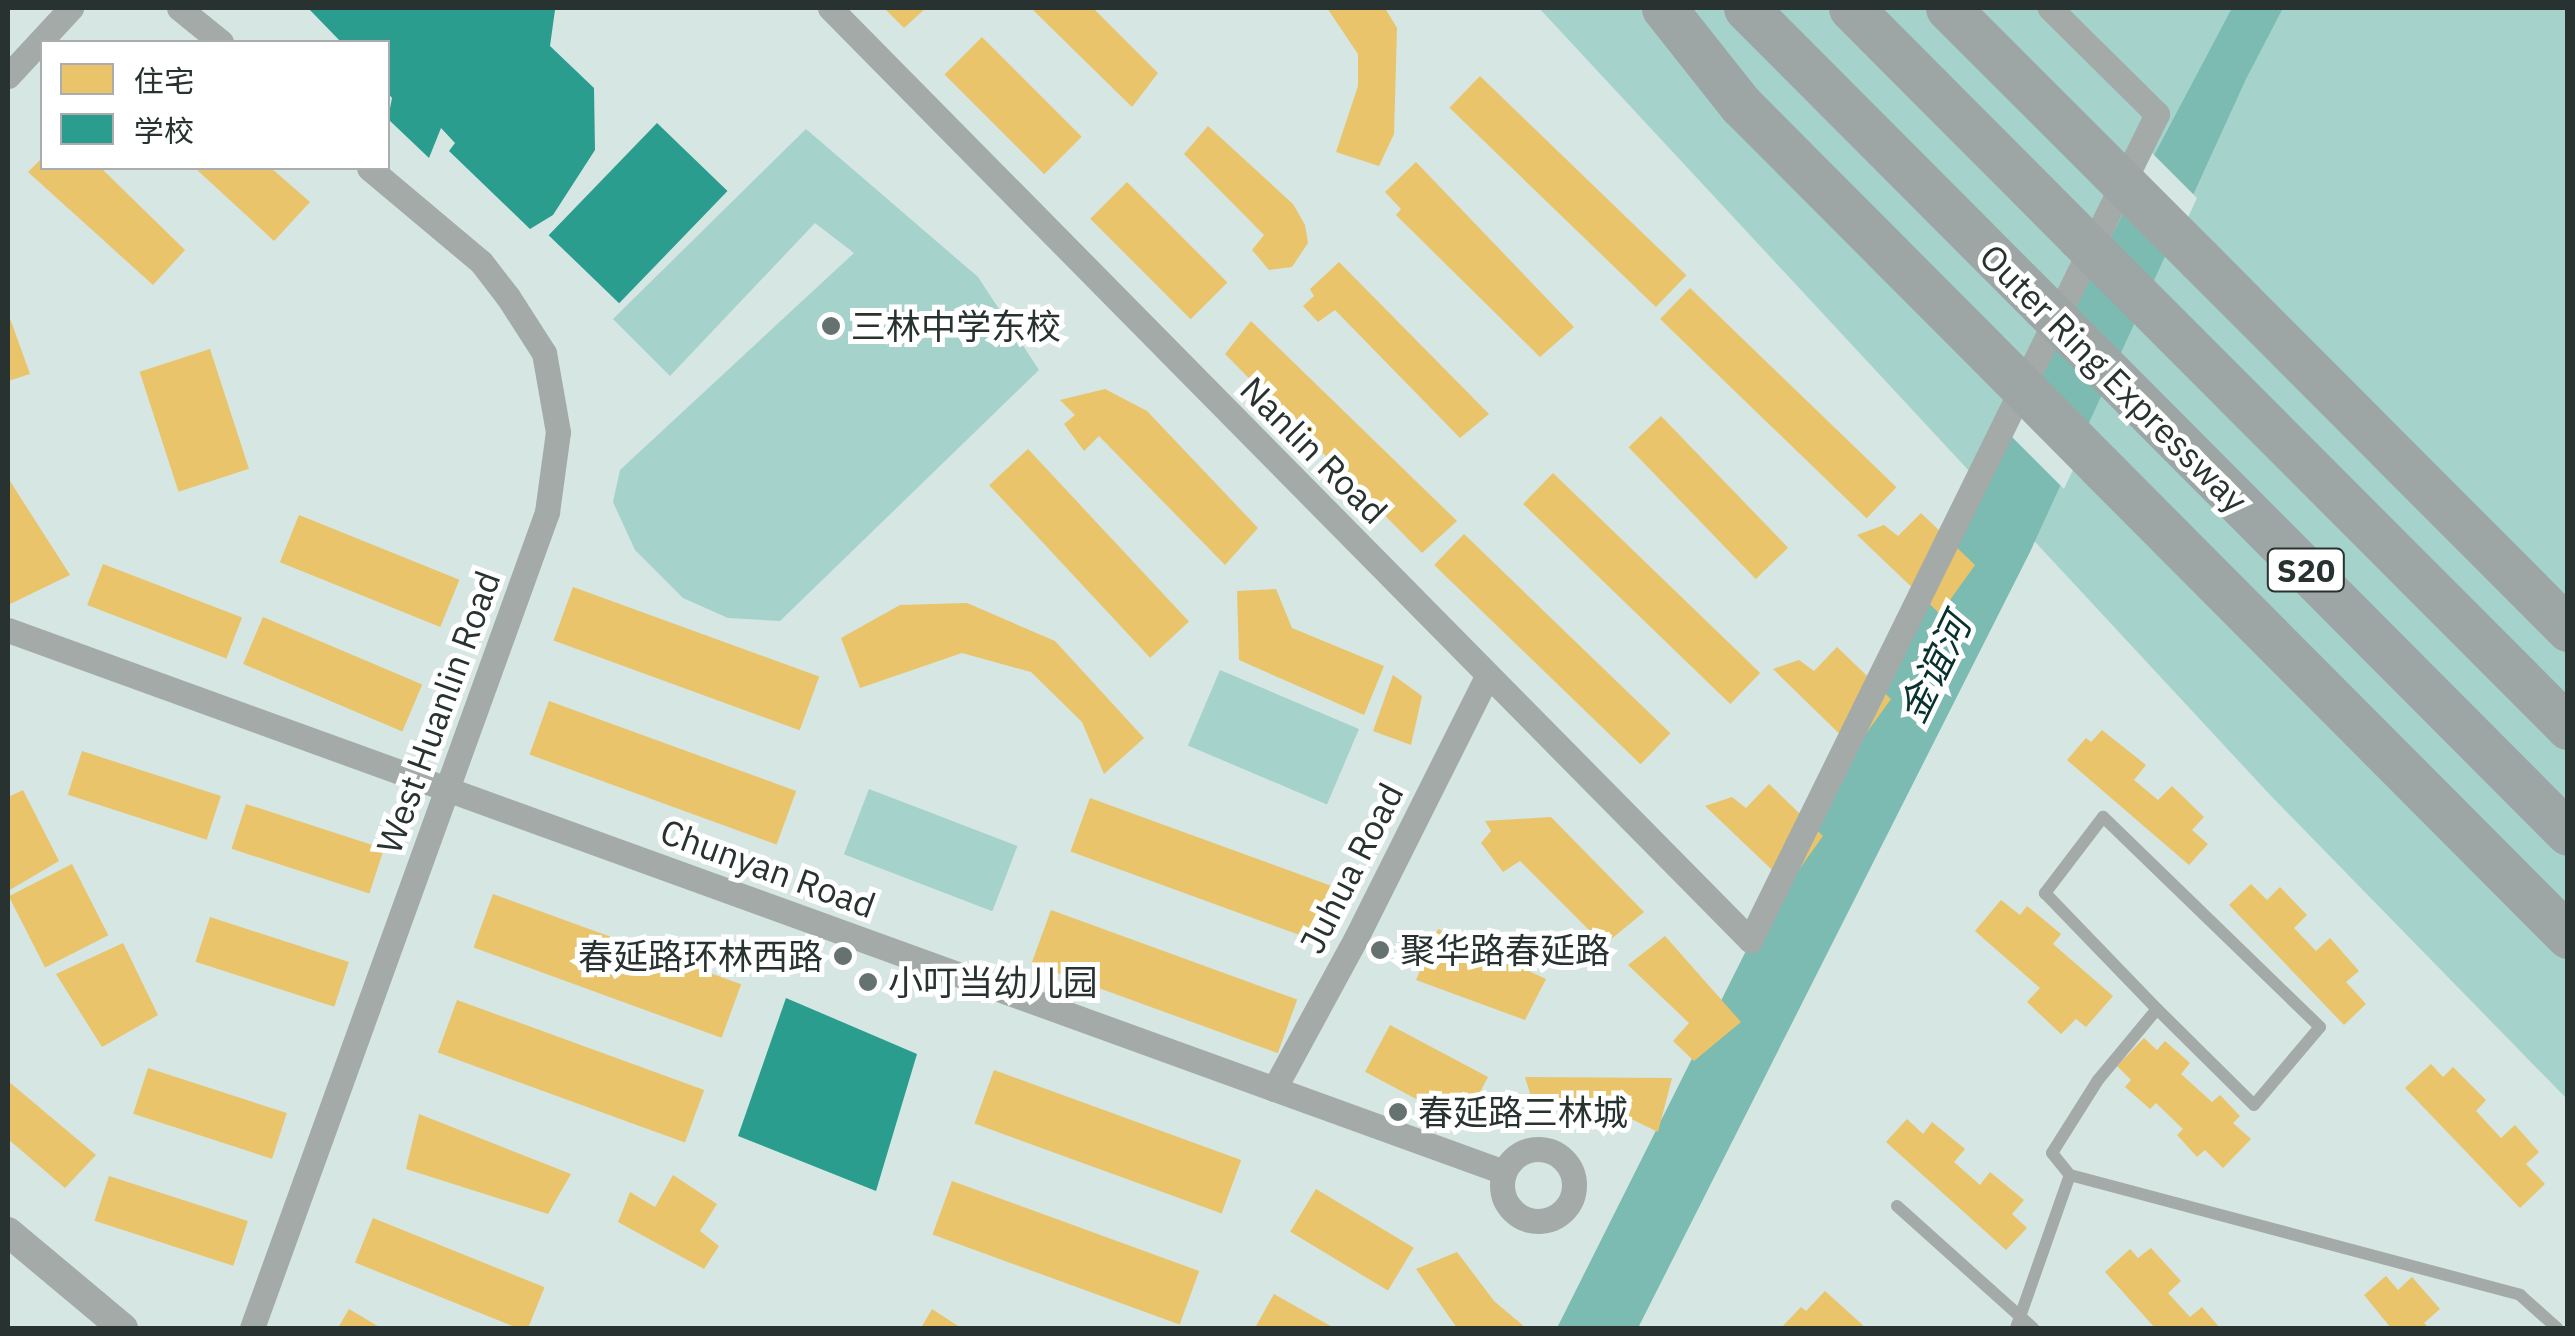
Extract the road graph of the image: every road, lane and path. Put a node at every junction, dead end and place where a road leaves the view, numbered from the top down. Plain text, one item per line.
1 (71, 8) edge
2 (180, 8) edge
3 (830, 8) edge
4 (1664, 8) edge
5 (1746, 8) edge
6 (1851, 8) edge
7 (1948, 8) edge
8 (2050, 8) edge
9 (41, 40) edge
10 (219, 40) edge
11 (40, 41) edge
12 (8, 76) edge
13 (371, 170) edge
14 (2568, 629) edge
15 (8, 630) edge
16 (1487, 676) junction
17 (2568, 727) edge
18 (447, 789) junction
19 (2568, 833) edge
20 (2568, 936) edge
21 (2157, 1008) junction
22 (1274, 1088) junction
23 (1504, 1172) dead end
24 (2070, 1175) junction
25 (1897, 1206) dead end
26 (8, 1232) edge
27 (2016, 1322) edge
28 (123, 1328) edge
29 (252, 1328) edge
30 (2033, 1328) edge
31 (2558, 1328) edge

1 - 9 street
2 - 10 street
3 - 16 street, Nanlin Road
4 - 20 highway, bridge
5 - 19 highway, Outer Ring Expressway / S20, bridge
6 - 17 highway, S20, bridge
7 - 14 highway, bridge
8 - 16 street, Nanlin Road
11 - 12 street
13 - 18 street, West Huanlin Road
15 - 18 street, Chunyan Road
16 - 22 street, Juhua Road
18 - 22 street, Chunyan Road
18 - 29 street, West Huanlin Road
21 - 21 lane
21 - 24 lane
22 - 23 street, Chunyan Road
24 - 27 lane
24 - 31 lane
25 - 27 lane
26 - 28 street
27 - 30 lane

